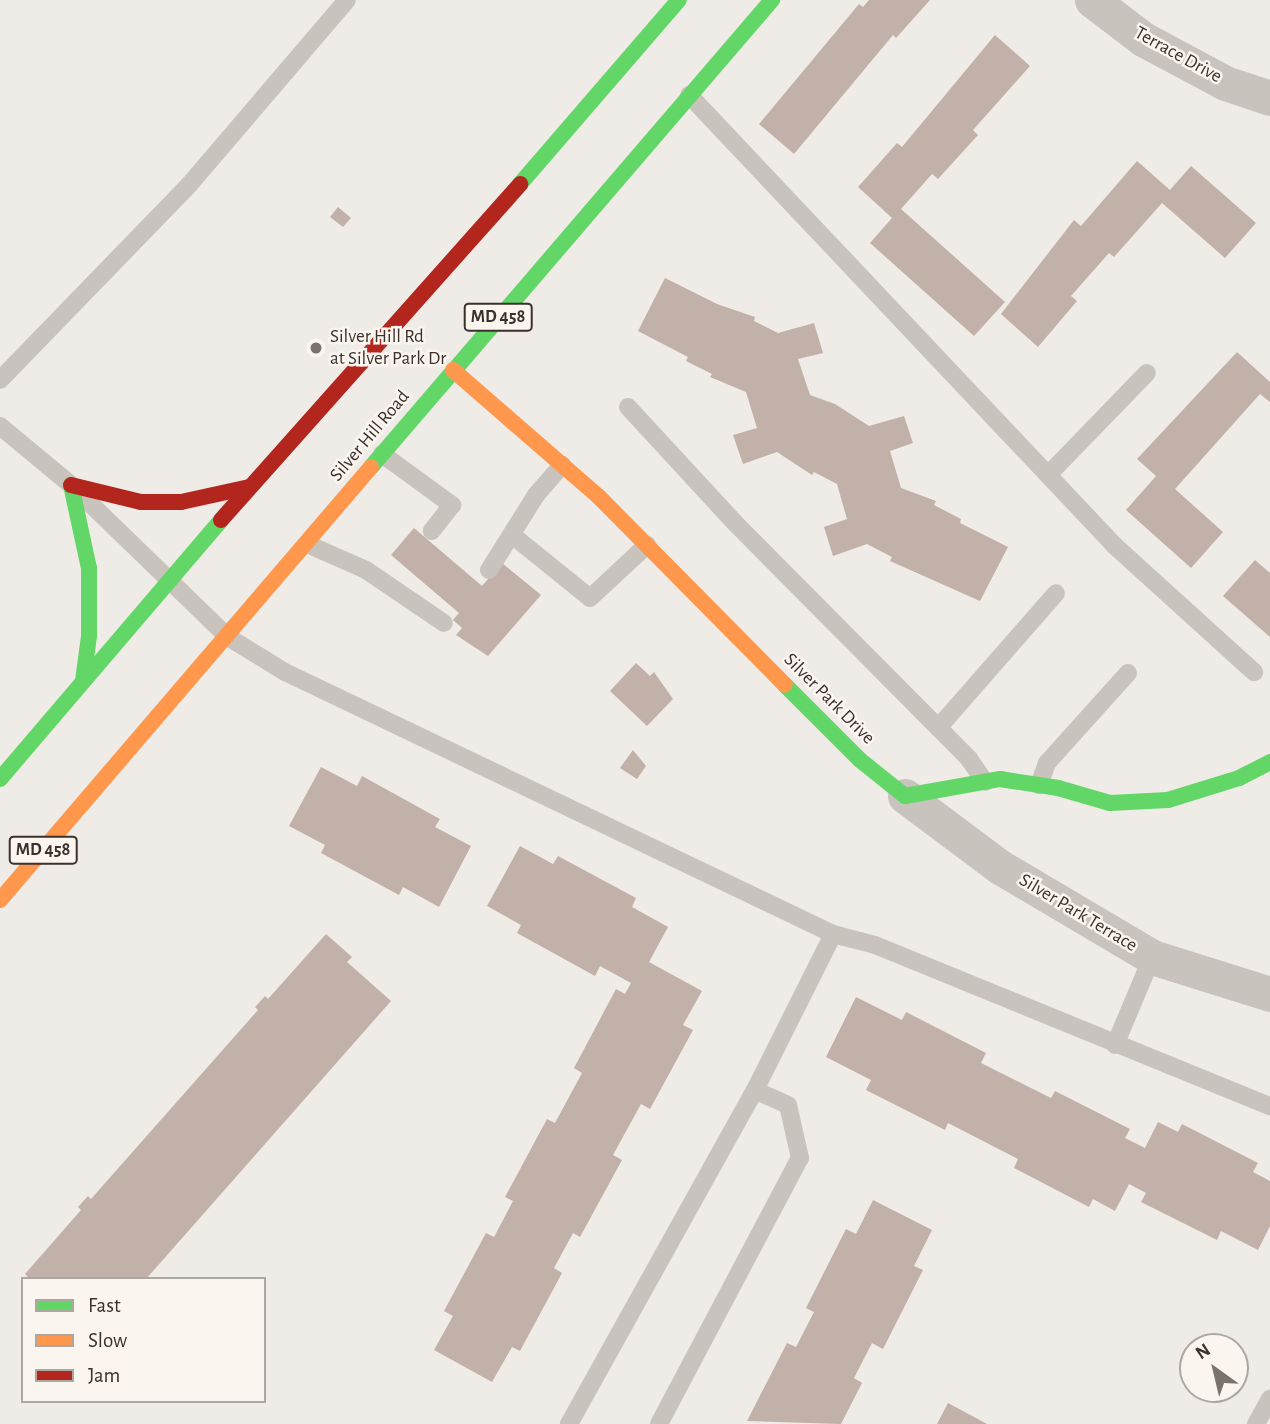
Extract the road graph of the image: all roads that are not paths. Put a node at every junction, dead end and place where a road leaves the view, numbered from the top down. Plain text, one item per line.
1 (346, 0) edge
2 (679, 0) edge
3 (772, 0) edge
4 (1092, 0) edge
5 (689, 95) junction
6 (1270, 98) edge
7 (453, 370) junction
8 (1147, 373) dead end
9 (0, 380) edge
10 (628, 407) dead end
11 (0, 426) edge
12 (382, 454) junction
13 (562, 465) junction
14 (1048, 475) junction
15 (71, 485) junction
16 (249, 487) junction
17 (432, 531) dead end
18 (512, 535) junction
19 (307, 544) junction
20 (647, 545) junction
21 (489, 570) dead end
22 (168, 579) junction
23 (1056, 593) dead end
24 (444, 623) dead end
25 (228, 637) junction
26 (1254, 672) dead end
27 (1129, 673) dead end
28 (83, 681) junction
29 (938, 728) junction
30 (1270, 762) edge
31 (0, 779) edge
32 (985, 782) junction
33 (1040, 785) junction
34 (905, 796) junction
35 (0, 900) edge
36 (833, 934) junction
37 (1152, 957) junction
38 (1270, 994) edge
39 (1115, 1045) junction
40 (755, 1090) junction
41 (1270, 1106) edge
42 (1270, 1399) edge
43 (569, 1424) edge
44 (659, 1424) edge
45 (1256, 1424) edge

1 - 9 lane
2 - 16 main road
3 - 5 main road, Silver Hill Road / MD 458
4 - 6 street, Terrace Drive
5 - 7 main road, Silver Hill Road / MD 458
5 - 14 lane
7 - 12 main road, Silver Hill Road / MD 458
7 - 13 main road, Silver Park Drive
8 - 14 lane
10 - 29 lane
11 - 15 lane
12 - 17 lane
12 - 19 main road, Silver Hill Road / MD 458
13 - 18 lane
13 - 20 main road, Silver Park Drive
14 - 26 lane
15 - 16 main road
15 - 22 lane
15 - 28 main road
16 - 22 main road
18 - 20 lane
18 - 21 lane
19 - 24 lane
19 - 25 main road, Silver Hill Road / MD 458
20 - 34 main road, Silver Park Drive
22 - 25 lane
22 - 28 main road
23 - 29 lane
25 - 35 main road, Silver Hill Road / MD 458
25 - 36 lane
27 - 33 lane
28 - 31 main road
29 - 32 lane
30 - 33 main road
32 - 33 main road
32 - 34 main road
34 - 37 street, Silver Park Terrace
36 - 39 lane
36 - 40 lane
37 - 38 street, Silver Park Terrace
37 - 39 lane
39 - 41 lane
40 - 43 lane
40 - 44 lane
42 - 45 lane

